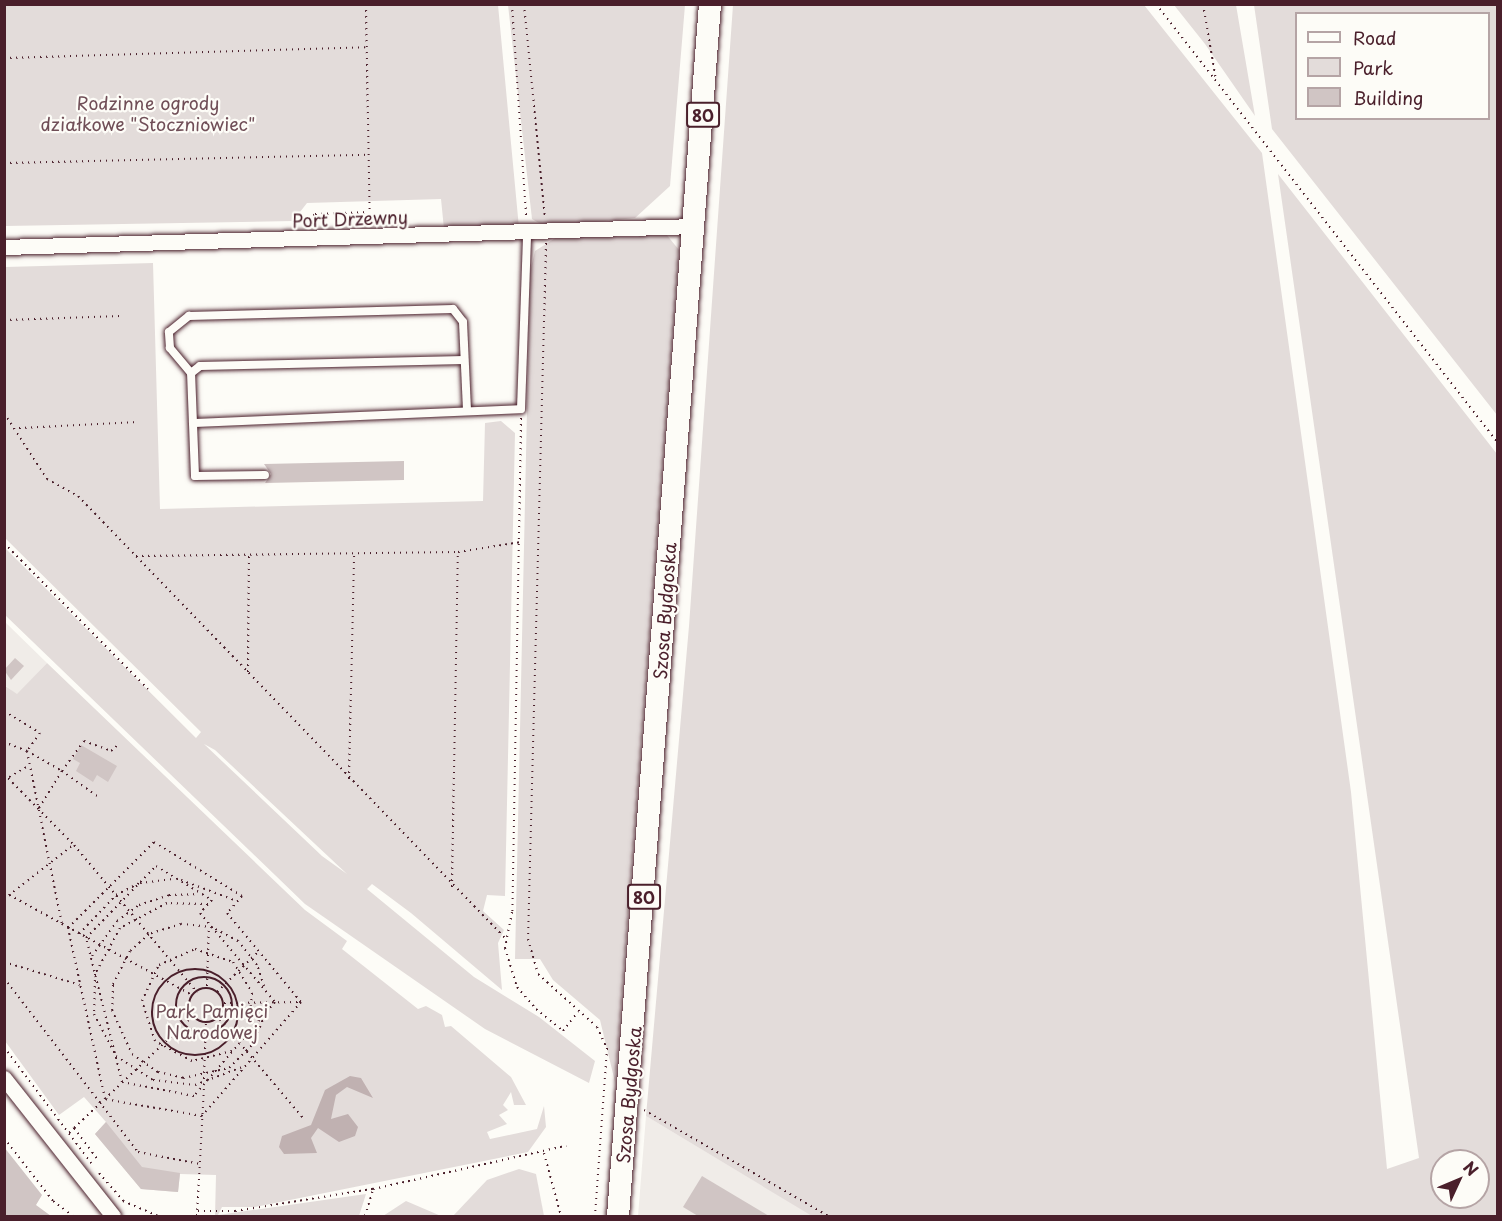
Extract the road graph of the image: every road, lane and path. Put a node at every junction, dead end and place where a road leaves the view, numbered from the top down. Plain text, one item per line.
1 (366, 4) edge
2 (512, 4) edge
3 (524, 4) edge
4 (710, 4) edge
5 (1156, 4) edge
6 (1203, 4) edge
7 (367, 47) junction
8 (4, 58) edge
9 (1216, 82) junction
10 (369, 154) junction
11 (4, 163) edge
12 (370, 212) junction
13 (696, 226) junction
14 (546, 233) junction
15 (527, 234) junction
16 (370, 238) junction
17 (302, 240) junction
18 (4, 247) edge
19 (121, 316) dead end
20 (4, 320) edge
21 (464, 360) junction
22 (191, 373) junction
23 (521, 409) junction
24 (467, 411) junction
25 (4, 413) edge
26 (138, 422) dead end
27 (193, 423) junction
28 (18, 428) junction
29 (1497, 443) edge
30 (265, 475) dead end
31 (521, 542) junction
32 (4, 543) edge
33 (458, 552) junction
34 (354, 553) junction
35 (249, 555) junction
36 (136, 556) junction
37 (248, 674) junction
38 (148, 689) dead end
39 (4, 711) edge
40 (4, 742) edge
41 (118, 745) dead end
42 (27, 751) junction
43 (28, 766) junction
44 (62, 771) junction
45 (4, 774) edge
46 (9, 778) junction
47 (349, 779) junction
48 (4, 780) edge
49 (97, 796) dead end
50 (38, 807) junction
51 (74, 844) junction
52 (49, 864) junction
53 (177, 879) junction
54 (140, 883) junction
55 (109, 887) junction
56 (452, 887) junction
57 (4, 892) edge
58 (202, 894) junction
59 (10, 895) junction
60 (116, 895) junction
61 (4, 899) edge
62 (237, 901) junction
63 (121, 902) junction
64 (208, 904) junction
65 (130, 911) junction
66 (134, 917) junction
67 (62, 925) junction
68 (210, 926) junction
69 (68, 928) junction
70 (79, 934) junction
71 (149, 934) junction
72 (86, 938) junction
73 (506, 939) junction
74 (98, 944) junction
75 (105, 948) junction
76 (208, 950) junction
77 (259, 951) junction
78 (91, 957) junction
79 (253, 957) junction
80 (124, 958) junction
81 (169, 958) junction
82 (4, 962) edge
83 (245, 965) junction
84 (208, 970) junction
85 (240, 970) junction
86 (180, 971) junction
87 (95, 974) junction
88 (153, 974) junction
89 (4, 978) edge
90 (207, 978) junction
91 (165, 981) junction
92 (189, 982) junction
93 (226, 984) junction
94 (81, 985) junction
95 (207, 986) junction
96 (264, 988) junction
97 (181, 989) junction
98 (197, 992) junction
99 (217, 992) junction
100 (192, 995) junction
101 (275, 1002) junction
102 (301, 1002) junction
103 (224, 1003) junction
104 (232, 1003) junction
105 (236, 1003) junction
106 (253, 1003) junction
107 (579, 1012) junction
108 (216, 1015) junction
109 (264, 1015) junction
110 (193, 1016) junction
111 (206, 1023) junction
112 (225, 1024) junction
113 (183, 1025) junction
114 (232, 1033) junction
115 (205, 1034) junction
116 (247, 1035) junction
117 (165, 1042) junction
118 (240, 1043) junction
119 (160, 1046) junction
120 (4, 1047) edge
121 (233, 1051) junction
122 (247, 1052) junction
123 (204, 1054) junction
124 (116, 1056) junction
125 (252, 1058) junction
126 (204, 1060) junction
127 (143, 1063) junction
128 (247, 1064) junction
129 (134, 1071) junction
130 (213, 1073) junction
131 (4, 1078) edge
132 (203, 1078) junction
133 (122, 1082) junction
134 (204, 1084) junction
135 (105, 1099) junction
136 (99, 1105) junction
137 (642, 1113) dead end
138 (202, 1116) junction
139 (303, 1118) dead end
140 (74, 1128) junction
141 (69, 1133) junction
142 (4, 1138) edge
143 (566, 1146) dead end
144 (543, 1152) junction
145 (97, 1158) dead end
146 (200, 1164) junction
147 (373, 1189) junction
148 (198, 1211) junction
149 (73, 1216) edge
150 (113, 1216) edge
151 (158, 1216) edge
152 (197, 1216) edge
153 (365, 1216) edge
154 (561, 1216) edge
155 (595, 1216) edge
156 (618, 1216) edge
157 (828, 1216) edge

1 - 7 path
2 - 15 path
3 - 14 path
4 - 13 main road, Szosa Bydgoska / 80
5 - 9 path
6 - 9 path
7 - 8 path
7 - 10 path
9 - 29 path
10 - 11 path
10 - 12 path
12 - 16 path
12 - 17 path
13 - 14 street, Port Drzewny
13 - 156 main road, Szosa Bydgoska / 80
14 - 15 street, Port Drzewny
14 - 107 path
15 - 16 street, Port Drzewny
15 - 23 lane
16 - 17 street, Port Drzewny
17 - 18 street, Port Drzewny
19 - 20 path
21 - 22 lane
21 - 22 lane
21 - 24 lane
22 - 27 lane
23 - 24 lane
23 - 31 path
24 - 27 lane
25 - 28 path
26 - 28 path
27 - 30 lane
28 - 36 path
31 - 33 path
31 - 73 path
32 - 38 path
33 - 34 path
33 - 56 path
34 - 35 path
34 - 47 path
35 - 36 path
35 - 37 path
36 - 37 path
37 - 47 path
39 - 42 path
40 - 42 path
41 - 44 path
42 - 43 path
42 - 44 path
43 - 46 path
43 - 50 path
44 - 49 path
44 - 50 path
45 - 46 path
46 - 48 path
46 - 50 path
47 - 56 path
50 - 51 path
50 - 52 path
51 - 52 path
51 - 55 path
52 - 59 path
52 - 67 path
53 - 54 path
53 - 54 path
53 - 58 path
53 - 62 path
54 - 60 path
54 - 63 path
55 - 60 path
55 - 62 path
55 - 69 path
56 - 73 path
57 - 59 path
58 - 64 path
58 - 65 path
59 - 61 path
59 - 67 path
60 - 63 path
60 - 70 path
62 - 77 path
63 - 65 path
63 - 72 path
64 - 66 path
64 - 68 path
65 - 66 path
65 - 74 path
66 - 71 path
66 - 75 path
67 - 69 path
68 - 71 path
68 - 76 path
68 - 79 path
68 - 83 path
69 - 70 path
69 - 94 path
70 - 72 path
71 - 80 path
71 - 81 path
72 - 74 path
72 - 78 path
73 - 107 path
74 - 75 path
74 - 78 path
75 - 80 path
75 - 87 path
76 - 81 path
76 - 84 path
76 - 85 path
77 - 79 path
77 - 102 path
78 - 87 path
79 - 83 path
79 - 96 path
80 - 88 path
80 - 127 path
81 - 86 path
81 - 88 path
82 - 94 path
83 - 85 path
83 - 96 path
84 - 86 path
84 - 90 path
84 - 93 path
85 - 93 path
85 - 106 path
86 - 91 path
86 - 92 path
87 - 124 path
87 - 124 path
88 - 91 path
88 - 119 path
89 - 136 path
90 - 92 path
90 - 93 path
90 - 95 path
91 - 97 path
91 - 117 path
92 - 97 path
92 - 98 path
93 - 99 path
93 - 104 path
93 - 105 path
94 - 135 path
95 - 98 path
95 - 99 path
96 - 101 path
97 - 100 path
97 - 113 path
98 - 100 path
99 - 103 path
100 - 110 path
101 - 102 path
101 - 106 path
101 - 109 path
102 - 125 path
103 - 104 path
103 - 108 path
104 - 105 path
104 - 112 path
105 - 106 path
105 - 114 path
106 - 116 path
107 - 155 path
108 - 111 path
108 - 112 path
109 - 116 path
109 - 122 path
110 - 111 path
110 - 113 path
111 - 115 path
112 - 114 path
112 - 115 path
113 - 115 path
113 - 117 path
114 - 118 path
114 - 123 path
115 - 123 path
116 - 118 path
117 - 119 path
117 - 123 path
118 - 121 path
118 - 122 path
119 - 126 path
119 - 127 path
120 - 141 path
121 - 126 path
121 - 130 path
122 - 125 path
122 - 130 path
123 - 126 path
124 - 129 path
124 - 133 path
125 - 128 path
125 - 139 path
126 - 132 path
127 - 129 path
127 - 132 path
128 - 134 path
128 - 138 path
129 - 133 path
129 - 134 path
130 - 132 path
130 - 134 path
131 - 150 street
132 - 134 path
133 - 134 path
133 - 135 path
134 - 138 path
135 - 136 path
135 - 138 path
136 - 140 path
136 - 146 path
137 - 157 path
138 - 146 path
140 - 141 path
140 - 145 path
141 - 151 path
142 - 149 path
143 - 144 path
144 - 147 path
144 - 154 path
146 - 148 path
147 - 148 path
147 - 153 path
148 - 152 path

